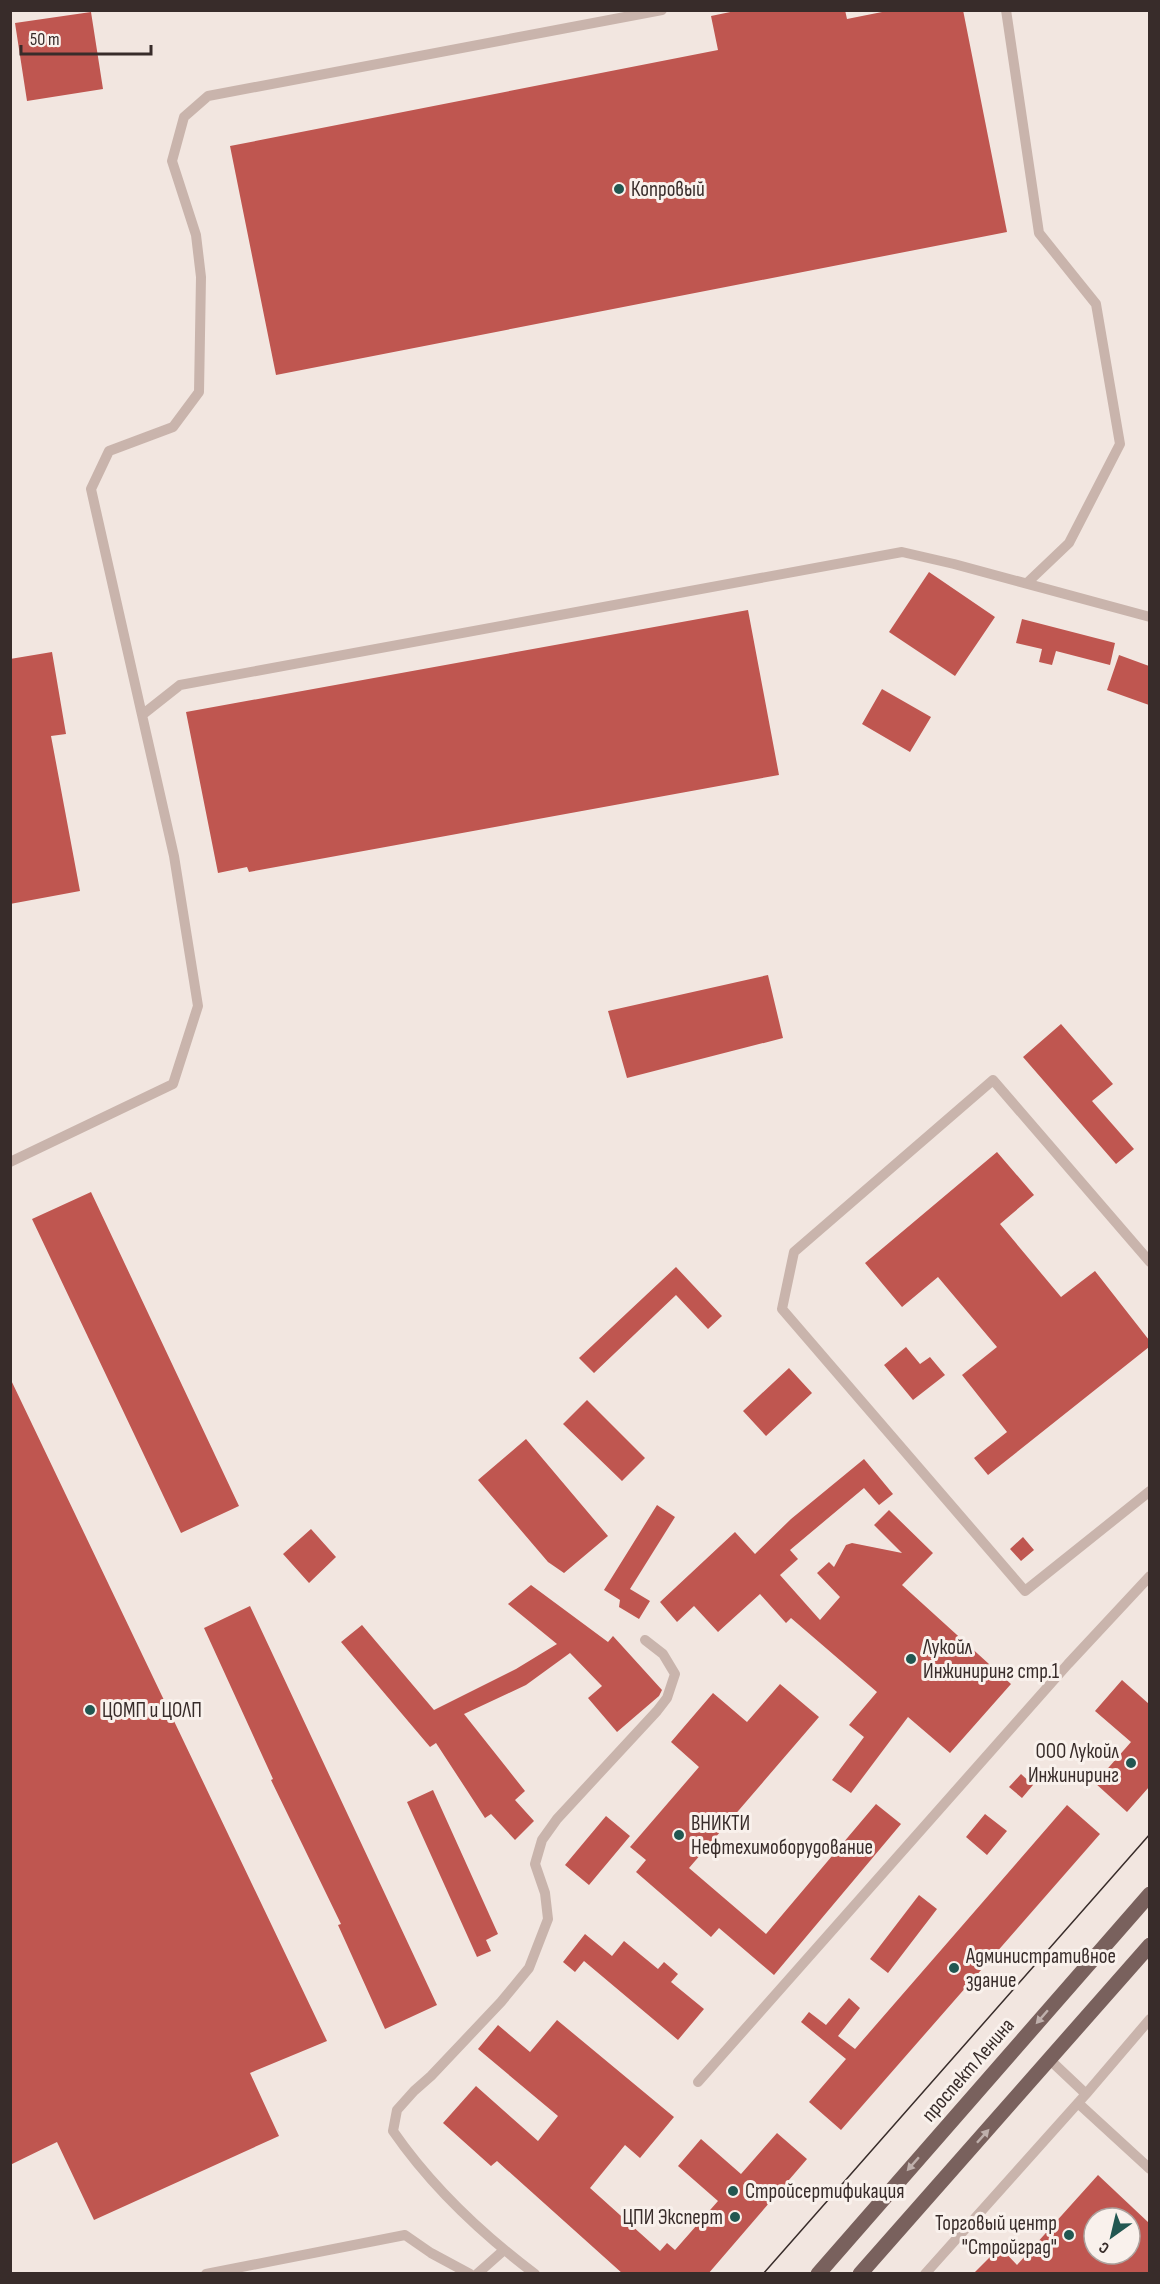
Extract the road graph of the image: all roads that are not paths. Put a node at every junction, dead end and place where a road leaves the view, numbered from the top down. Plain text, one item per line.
1 (662, 10) edge
2 (1006, 10) edge
3 (1028, 583) junction
4 (1149, 616) edge
5 (142, 715) junction
6 (10, 1162) edge
7 (1149, 1262) edge
8 (1149, 1491) edge
9 (1149, 1576) edge
10 (645, 1640) dead end
11 (1149, 1894) edge
12 (1149, 1945) edge
13 (1149, 2019) edge
14 (1050, 2060) junction
15 (698, 2082) dead end
16 (1082, 2098) junction
17 (1149, 2169) edge
18 (504, 2250) junction
19 (206, 2274) edge
20 (470, 2274) edge
21 (477, 2274) edge
22 (535, 2274) edge
23 (818, 2274) edge
24 (860, 2274) edge
25 (925, 2274) edge

1 - 5 lane
2 - 3 lane
3 - 4 lane
3 - 5 lane
5 - 6 lane
7 - 8 lane
9 - 15 lane
10 - 18 lane
11 -> 23 main road, проспект Ленина
12 - 14 main road
13 - 16 lane
14 - 16 lane
24 -> 14 main road
16 - 17 lane
16 - 25 lane
18 - 21 lane
18 - 22 lane
19 - 20 lane

